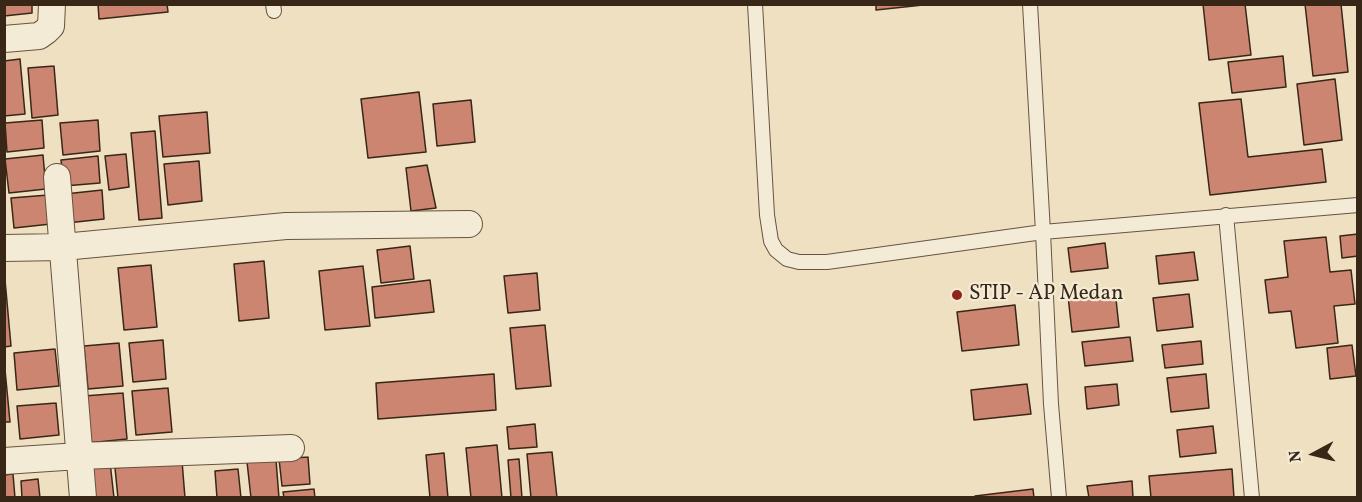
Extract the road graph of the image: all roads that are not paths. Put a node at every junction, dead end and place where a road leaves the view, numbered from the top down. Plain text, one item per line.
1 (52, 4) edge
2 (755, 4) edge
3 (1030, 4) edge
4 (4, 39) edge
5 (57, 177) dead end
6 (1358, 205) edge
7 (1226, 215) junction
8 (469, 224) dead end
9 (1043, 232) junction
10 (63, 248) junction
11 (4, 249) edge
12 (291, 448) dead end
13 (79, 456) junction
14 (4, 461) edge
15 (83, 498) edge
16 (1059, 498) edge
17 (1252, 498) edge

1 - 4 street
2 - 9 lane
3 - 9 lane
5 - 10 street
6 - 7 lane
7 - 9 lane
7 - 17 lane
8 - 10 street
9 - 16 lane
10 - 11 street
10 - 13 street
12 - 13 street
13 - 14 street
13 - 15 street

